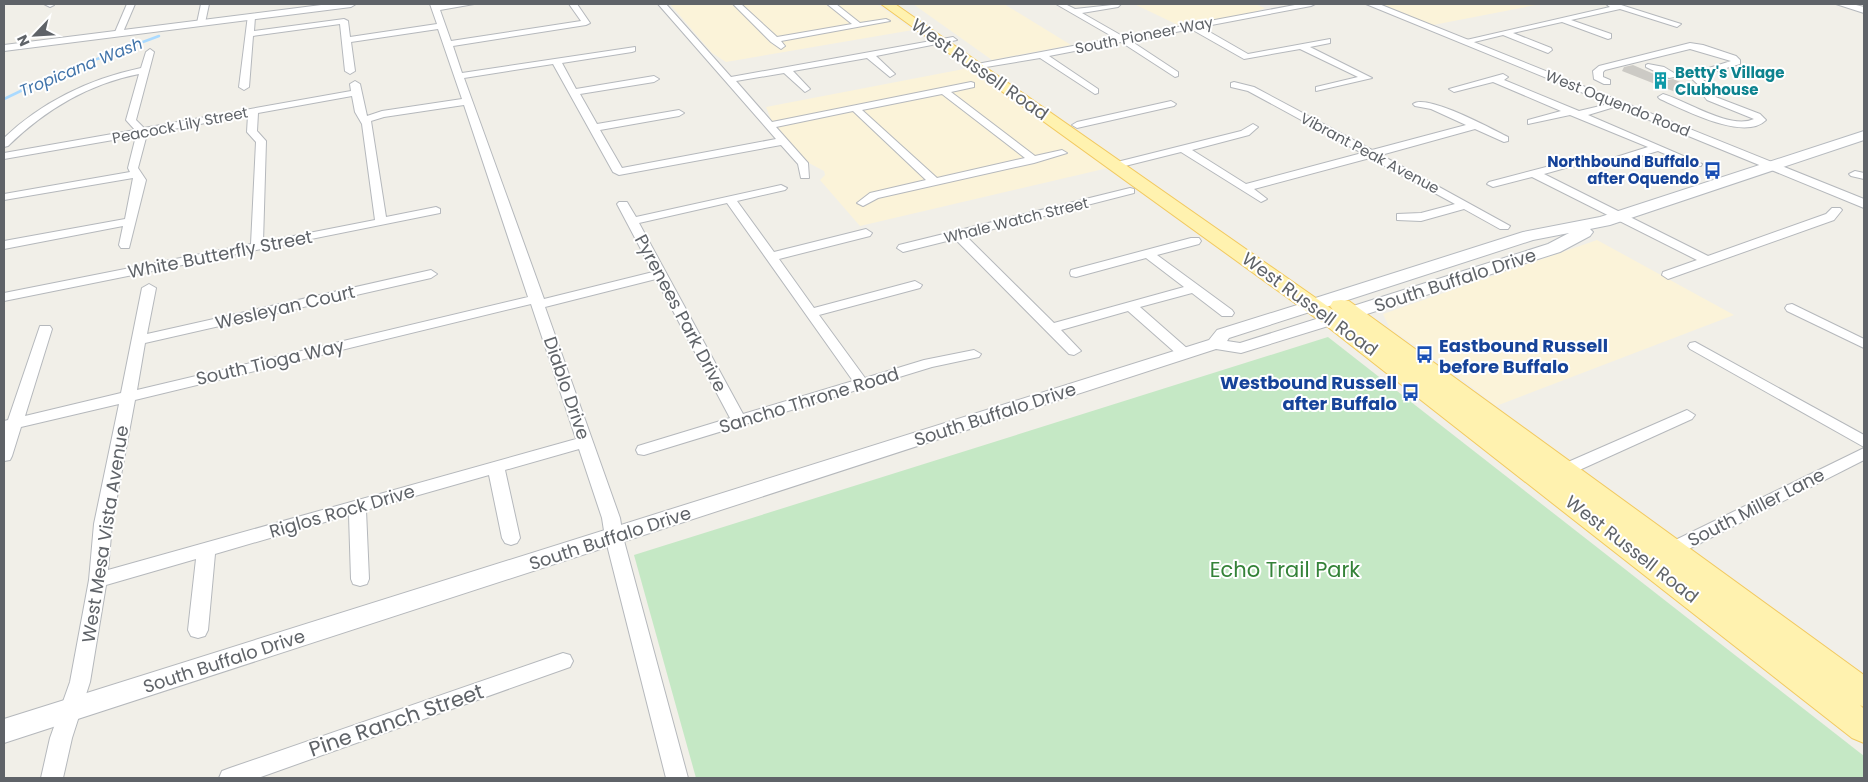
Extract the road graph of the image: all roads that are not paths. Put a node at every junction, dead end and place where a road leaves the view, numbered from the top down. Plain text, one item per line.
1 (130, 4) edge
2 (205, 4) edge
3 (351, 4) edge
4 (470, 4) edge
5 (573, 4) edge
6 (662, 4) edge
7 (737, 4) edge
8 (831, 4) edge
9 (887, 4) edge
10 (901, 4) edge
11 (1060, 4) edge
12 (1310, 4) edge
13 (1371, 4) edge
14 (1609, 4) edge
15 (1841, 4) edge
16 (1118, 5) edge
17 (435, 6) edge
18 (1620, 7) junction
19 (1864, 10) edge
20 (1074, 12) junction
21 (251, 17) junction
22 (1563, 20) junction
23 (886, 22) dead end
24 (201, 23) junction
25 (1677, 24) dead end
26 (442, 26) junction
27 (859, 26) junction
28 (1192, 26) junction
29 (119, 32) junction
30 (1504, 33) junction
31 (249, 34) junction
32 (1608, 36) dead end
33 (1122, 39) junction
34 (346, 40) junction
35 (774, 40) junction
36 (1327, 40) dead end
37 (947, 41) junction
38 (1466, 41) junction
39 (448, 44) junction
40 (1301, 46) junction
41 (4, 48) edge
42 (632, 48) dead end
43 (784, 48) dead end
44 (1548, 50) dead end
45 (150, 52) dead end
46 (1040, 54) junction
47 (869, 55) junction
48 (556, 61) junction
49 (983, 66) junction
50 (145, 70) junction
51 (786, 70) junction
52 (350, 71) dead end
53 (890, 74) dead end
54 (1175, 74) dead end
55 (460, 76) junction
56 (1507, 76) dead end
57 (654, 79) dead end
58 (1494, 79) junction
59 (728, 80) junction
60 (1607, 82) dead end
61 (1234, 85) dead end
62 (972, 86) dead end
63 (244, 87) dead end
64 (805, 89) dead end
65 (1319, 89) dead end
66 (1454, 89) dead end
67 (944, 91) junction
68 (1095, 91) dead end
69 (574, 92) junction
70 (1663, 97) dead end
71 (468, 101) junction
72 (1618, 103) junction
73 (1171, 104) dead end
74 (1418, 104) dead end
75 (856, 108) junction
76 (253, 110) junction
77 (679, 113) dead end
78 (1575, 113) junction
79 (364, 120) junction
80 (1532, 122) dead end
81 (770, 125) junction
82 (1077, 125) junction
83 (1475, 126) junction
84 (1253, 127) dead end
85 (594, 128) junction
86 (142, 132) junction
87 (1864, 135) edge
88 (1504, 140) dead end
89 (784, 141) junction
90 (4, 144) edge
91 (1182, 148) junction
92 (1658, 148) junction
93 (1062, 153) dead end
94 (1372, 154) junction
95 (4, 156) edge
96 (1034, 160) junction
97 (1617, 160) dead end
98 (1124, 163) junction
99 (1588, 163) dead end
100 (1697, 164) dead end
101 (1773, 166) junction
102 (1533, 173) junction
103 (136, 174) junction
104 (805, 176) dead end
105 (935, 182) junction
106 (1493, 184) dead end
107 (781, 188) dead end
108 (1246, 188) junction
109 (1130, 191) dead end
110 (4, 197) edge
111 (1261, 199) dead end
112 (730, 200) junction
113 (863, 203) dead end
114 (623, 204) dead end
115 (1864, 204) edge
116 (1466, 205) junction
117 (1836, 210) dead end
118 (436, 211) dead end
119 (1401, 217) dead end
120 (1612, 218) junction
121 (131, 221) junction
122 (632, 221) junction
123 (381, 222) junction
124 (1504, 226) dead end
125 (866, 233) dead end
126 (957, 234) junction
127 (1195, 241) dead end
128 (4, 245) edge
129 (125, 246) dead end
130 (257, 247) junction
131 (903, 248) dead end
132 (1148, 254) junction
133 (771, 257) junction
134 (1708, 261) junction
135 (1076, 273) dead end
136 (431, 274) dead end
137 (660, 274) junction
138 (1668, 275) dead end
139 (151, 277) junction
140 (914, 285) dead end
141 (1194, 288) junction
142 (4, 298) edge
143 (538, 302) junction
144 (1125, 308) junction
145 (1792, 308) dead end
146 (1332, 309) junction
147 (811, 313) junction
148 (1227, 313) dead end
149 (1051, 328) junction
150 (45, 329) dead end
151 (139, 340) junction
152 (1215, 344) junction
153 (1864, 344) edge
154 (1695, 346) dead end
155 (1074, 352) dead end
156 (974, 354) dead end
157 (1178, 355) junction
158 (862, 384) junction
159 (128, 396) junction
160 (1687, 415) dead end
161 (739, 421) junction
162 (9, 425) edge
163 (585, 442) junction
164 (1864, 442) edge
165 (644, 450) dead end
166 (1864, 453) edge
167 (4, 456) edge
168 (496, 468) junction
169 (1553, 475) junction
170 (357, 507) junction
171 (614, 537) junction
172 (511, 538) dead end
173 (206, 550) junction
174 (1660, 555) junction
175 (360, 579) dead end
176 (98, 580) junction
177 (198, 630) dead end
178 (563, 661) dead end
179 (1864, 693) edge
180 (71, 709) junction
181 (1864, 728) edge
182 (4, 731) edge
183 (52, 778) edge
184 (230, 778) edge
185 (677, 778) edge

1 - 29 street
2 - 24 street
3 - 21 street
4 - 17 street
5 - 39 street
6 - 59 street
7 - 35 street
8 - 27 street
9 - 37 main road, West Russell Road
10 - 37 main road, West Russell Road
11 - 20 street
12 - 28 street, South Pioneer Way
13 - 38 street, West Oquendo Road
14 - 18 street
15 - 19 street
16 - 20 street
17 - 26 street, Diablo Drive
18 - 22 street
18 - 25 street
20 - 33 street
21 - 24 street
21 - 31 street
22 - 30 street
22 - 32 street
23 - 27 street
24 - 29 street
26 - 34 street
26 - 39 street, Diablo Drive
27 - 35 street
28 - 33 street, South Pioneer Way
28 - 40 street
29 - 41 street
30 - 38 street
30 - 44 street
31 - 34 street
31 - 63 street
33 - 46 street, South Pioneer Way
33 - 54 street
34 - 52 street
35 - 43 street
36 - 40 street
37 - 47 street
37 - 49 main road, West Russell Road
38 - 72 street, West Oquendo Road
39 - 55 street, Diablo Drive
40 - 65 street
42 - 48 street
45 - 50 street
46 - 49 street, South Pioneer Way
46 - 68 street
47 - 51 street
47 - 53 street
48 - 55 street
48 - 69 street
49 - 82 main road, West Russell Road
49 - 98 main road, West Russell Road
50 - 86 street
50 - 90 street
51 - 59 street
51 - 64 street
55 - 71 street, Diablo Drive
56 - 58 street
57 - 69 street
58 - 66 street
58 - 78 street
59 - 81 street
60 - 70 street
61 - 94 street, Vibrant Peak Avenue
62 - 67 street
67 - 75 street
67 - 96 street
69 - 85 street
71 - 79 street
71 - 143 street, Diablo Drive
72 - 78 street
72 - 101 street, West Oquendo Road
73 - 82 street
74 - 83 street
75 - 81 street
75 - 105 street
76 - 79 street, Peacock Lily Street
76 - 86 street, Peacock Lily Street
76 - 130 street
77 - 85 street
78 - 80 street
78 - 92 street
79 - 123 street
81 - 89 street
82 - 98 main road, West Russell Road
83 - 88 street
83 - 94 street
84 - 91 street
85 - 89 street
86 - 95 street, Peacock Lily Street
86 - 103 street
87 - 101 main road, South Buffalo Drive
89 - 104 street
91 - 98 street
91 - 108 street
92 - 97 street
92 - 100 street
93 - 96 street
94 - 108 street
94 - 116 street, Vibrant Peak Avenue
96 - 105 street
98 - 146 main road, West Russell Road
99 - 102 street
101 - 115 street, West Oquendo Road
101 - 120 main road, South Buffalo Drive
102 - 106 street
102 - 120 street
103 - 110 street
103 - 121 street
105 - 113 street
107 - 112 street
108 - 111 street
109 - 126 street, Whale Watch Street
112 - 122 street
112 - 133 street
114 - 122 street, Pyrenees Park Drive
116 - 119 street
116 - 124 street, Vibrant Peak Avenue
117 - 134 street
118 - 123 street, White Butterfly Street
120 - 134 street
120 - 146 main road, South Buffalo Drive
121 - 128 street
121 - 129 street
122 - 137 street, Pyrenees Park Drive
123 - 130 street, White Butterfly Street
125 - 133 street
126 - 131 street, Whale Watch Street
126 - 149 street
127 - 132 street
130 - 139 street, White Butterfly Street
132 - 135 street
132 - 141 street
133 - 147 street
134 - 138 street
136 - 151 street, Wesleyan Court
137 - 143 street, South Tioga Way
137 - 161 street, Pyrenees Park Drive
139 - 142 street, White Butterfly Street
139 - 151 street, West Mesa Vista Avenue
140 - 147 street
141 - 144 street
141 - 148 street
143 - 159 street, South Tioga Way
143 - 163 street, Diablo Drive
144 - 149 street
144 - 157 street
145 - 153 street
146 - 152 street, South Buffalo Drive
146 - 152 street, South Buffalo Drive
146 - 169 main road, West Russell Road
147 - 158 street
149 - 155 street
150 - 162 street
151 - 159 street, West Mesa Vista Avenue
152 - 157 street, South Buffalo Drive
154 - 164 street
156 - 158 street, Sancho Throne Road
157 - 171 street, South Buffalo Drive
158 - 161 street, Sancho Throne Road
159 - 162 street, South Tioga Way
159 - 176 street, West Mesa Vista Avenue
160 - 169 street
161 - 165 street, Sancho Throne Road
162 - 167 street
163 - 168 street, Riglos Rock Drive
163 - 171 street, Diablo Drive
166 - 174 street, South Miller Lane
168 - 170 street, Riglos Rock Drive
168 - 172 street
169 - 174 main road, West Russell Road
170 - 173 street, Riglos Rock Drive
170 - 175 street
171 - 180 street, South Buffalo Drive
171 - 185 street, Diablo Drive
173 - 176 street, Riglos Rock Drive
173 - 177 street
174 - 179 main road, West Russell Road
174 - 181 main road, West Russell Road
176 - 180 street, West Mesa Vista Avenue
178 - 184 street, Pine Ranch Street
180 - 182 street, South Buffalo Drive
180 - 183 street, West Mesa Vista Avenue

